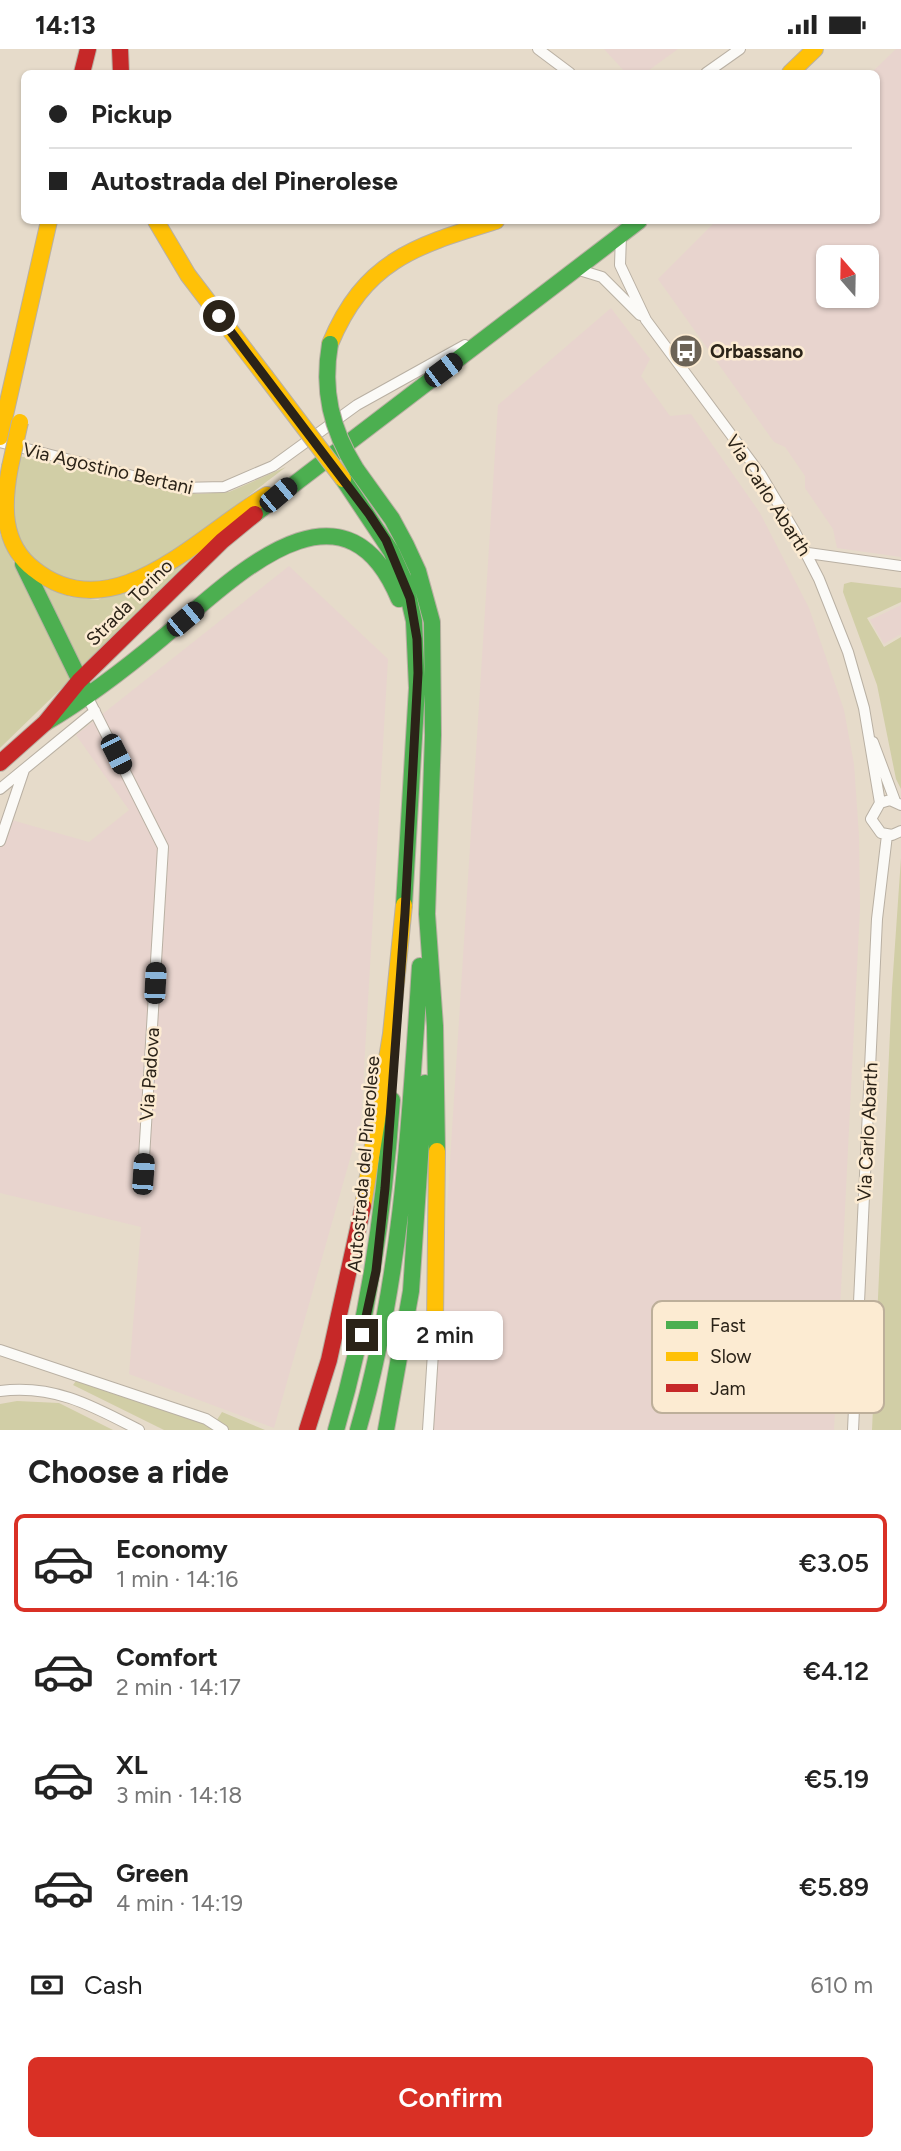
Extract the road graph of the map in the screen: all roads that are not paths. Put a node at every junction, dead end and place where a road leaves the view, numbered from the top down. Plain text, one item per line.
1 (88, 49) edge
2 (120, 49) edge
3 (538, 49) edge
4 (740, 49) edge
5 (815, 49) edge
6 (83, 70) edge
7 (121, 70) edge
8 (566, 70) edge
9 (709, 70) edge
10 (793, 70) edge
11 (48, 224) edge
12 (158, 224) edge
13 (487, 224) edge
14 (635, 224) edge
15 (621, 234) junction
16 (576, 269) junction
17 (646, 320) junction
18 (506, 322) junction
19 (12, 420) junction
20 (0, 440) edge
21 (349, 474) junction
22 (297, 479) junction
23 (808, 553) junction
24 (22, 562) junction
25 (901, 566) edge
26 (79, 681) junction
27 (92, 705) junction
28 (45, 723) junction
29 (868, 728) junction
30 (0, 763) edge
31 (24, 769) junction
32 (0, 789) edge
33 (880, 803) junction
34 (898, 803) edge
35 (901, 831) edge
36 (887, 835) junction
37 (410, 838) junction
38 (0, 841) edge
39 (427, 913) junction
40 (400, 981) junction
41 (432, 1002) junction
42 (143, 1174) dead end
43 (859, 1301) edge
44 (435, 1322) joint
45 (0, 1350) edge
46 (326, 1369) junction
47 (0, 1392) edge
48 (139, 1430) edge
49 (223, 1430) edge
50 (298, 1430) edge
51 (307, 1430) edge
52 (335, 1430) edge
53 (358, 1430) edge
54 (386, 1430) edge
55 (428, 1430) edge

1 - 6 main road
2 - 7 main road
3 - 8 street
4 - 9 street
5 - 10 main road
11 - 19 main road
12 - 21 main road, bridge
13 - 21 main road, bridge
14 - 15 main road
15 - 16 main road
15 - 17 street, Via Carlo Abarth
16 - 17 street, Via Carlo Abarth
16 - 18 main road
17 - 23 street, Via Carlo Abarth
18 - 20 street, Via Agostino Bertani
18 - 22 main road
19 - 20 main road
19 - 24 main road, bridge
21 - 37 main road
21 - 39 main road
22 - 24 main road
22 - 26 main road, Strada Torino
23 - 25 street
23 - 29 street, Via Carlo Abarth
24 - 26 main road
26 - 27 main road
26 - 28 main road, Strada Torino
27 - 28 main road
27 - 31 street
27 - 37 main road
27 - 42 street, Via Padova
28 - 30 main road, Strada Torino
29 - 33 street, Via Carlo Abarth
29 - 34 street, Via Carlo Abarth
31 - 32 street
31 - 38 street
33 - 34 street, Via Carlo Abarth
33 - 36 street, Via Carlo Abarth
35 - 36 street
36 - 43 street, Via Carlo Abarth
37 - 40 main road
39 - 41 main road
39 - 53 main road
40 - 46 main road
40 - 52 main road, Autostrada del Pinerolese
41 - 44 main road
41 - 54 main road
44 - 55 street
45 - 49 street
46 - 50 main road
46 - 51 main road
47 - 48 street

